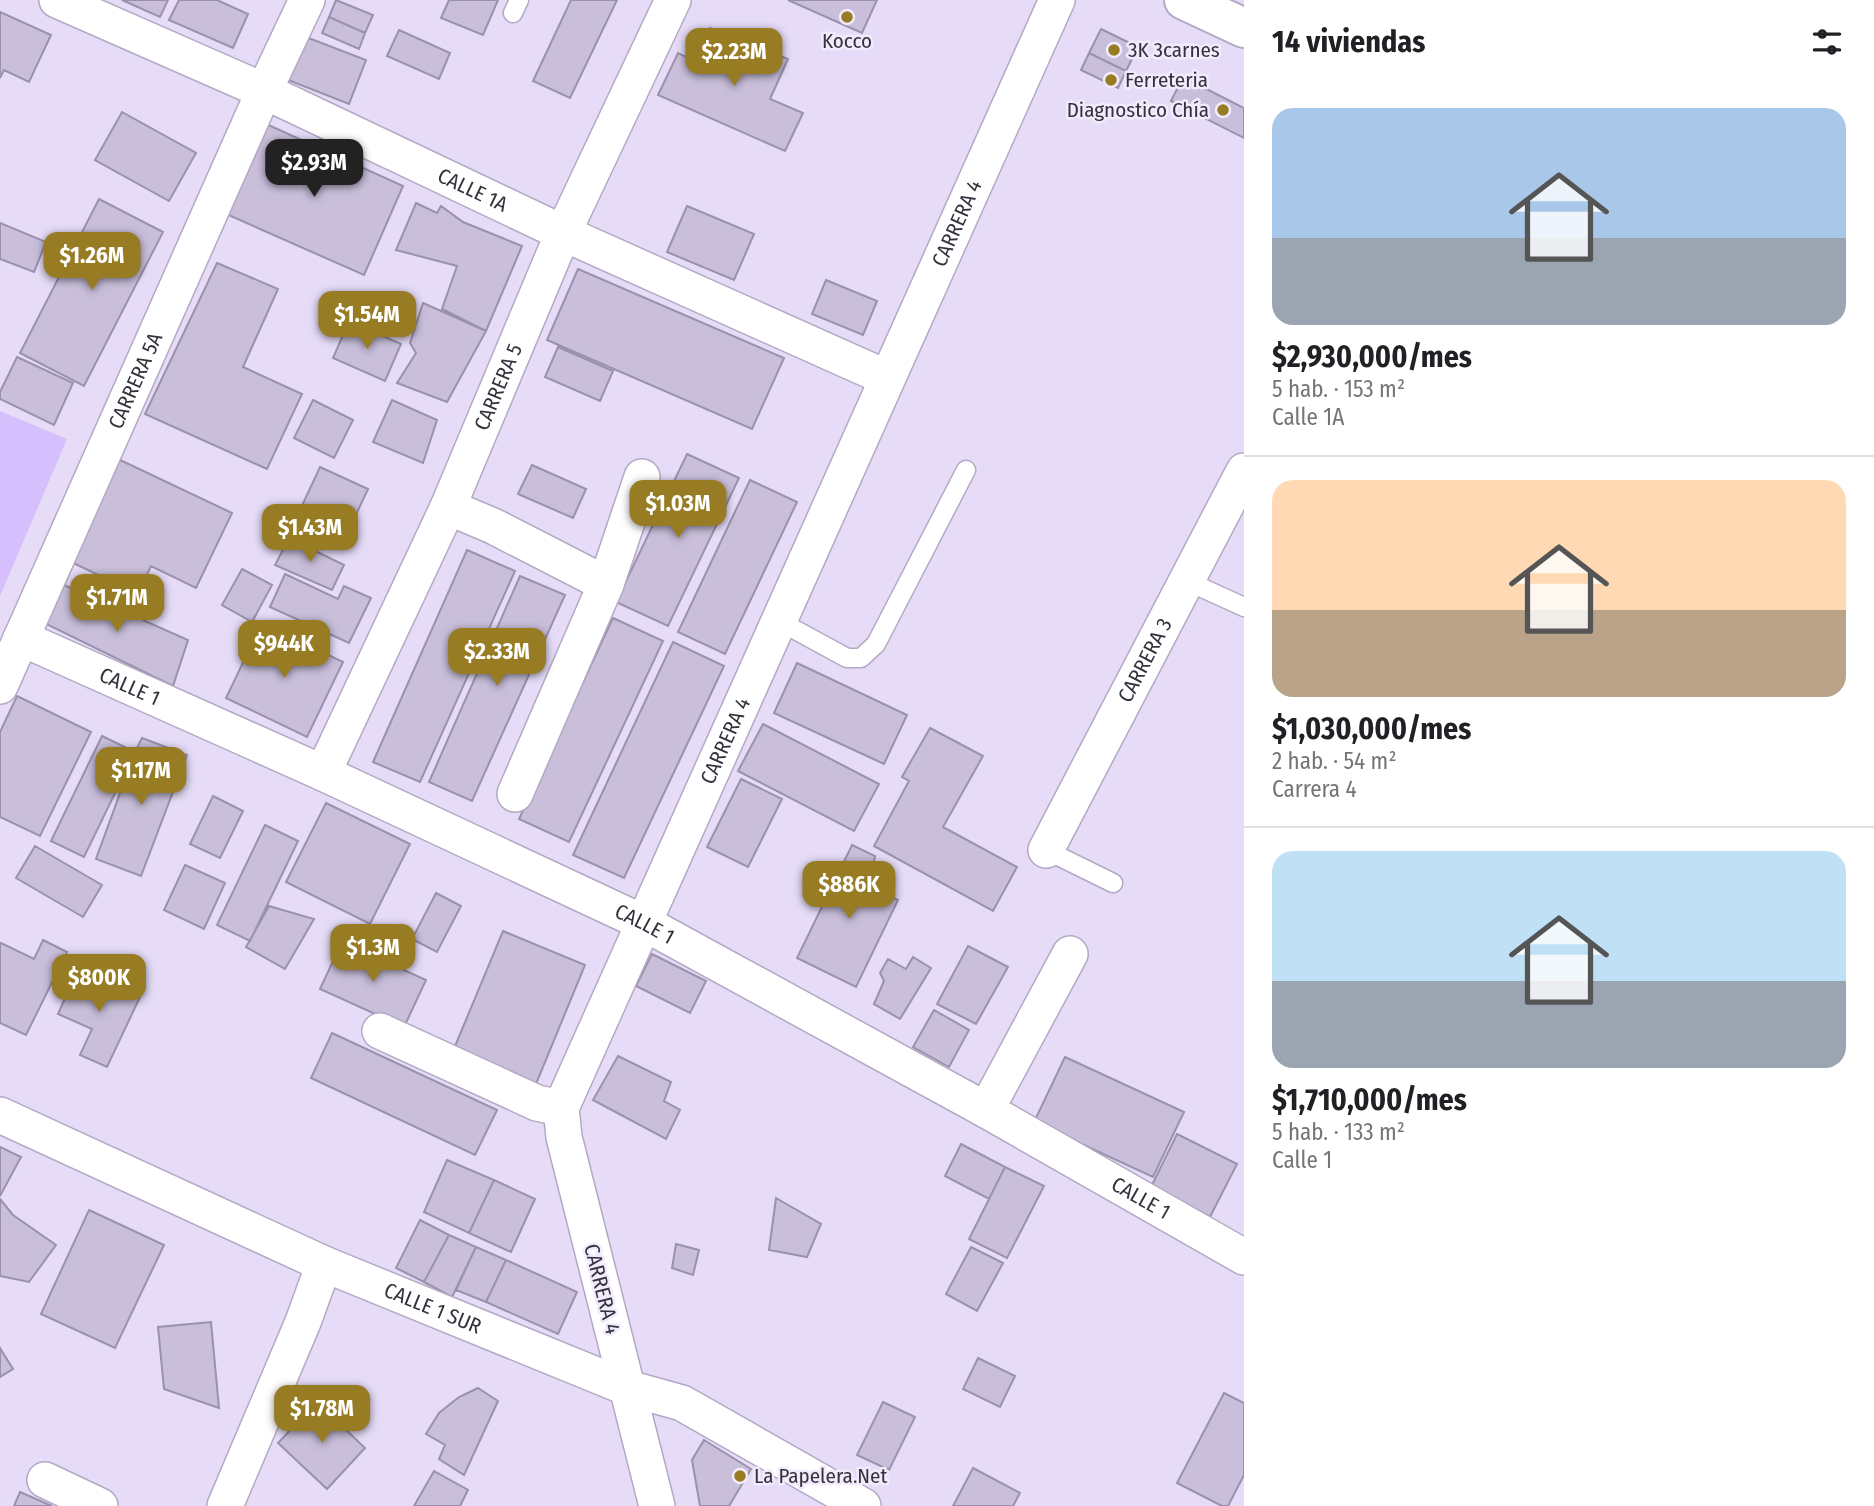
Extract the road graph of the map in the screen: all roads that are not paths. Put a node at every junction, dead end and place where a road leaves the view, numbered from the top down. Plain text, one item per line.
1 (57, 0) edge
2 (307, 0) edge
3 (673, 0) edge
4 (1057, 0) edge
5 (1184, 0) edge
6 (1244, 27) edge
7 (264, 91) junction
8 (563, 233) junction
9 (887, 378) junction
10 (965, 470) dead end
11 (1244, 471) edge
12 (642, 477) dead end
13 (447, 507) junction
14 (1187, 581) junction
15 (606, 584) junction
16 (1244, 607) edge
17 (779, 621) junction
18 (21, 638) junction
19 (0, 686) edge
20 (323, 773) junction
21 (515, 794) dead end
22 (1046, 850) joint
23 (1113, 883) dead end
24 (644, 923) junction
25 (1070, 954) dead end
26 (380, 1031) dead end
27 (561, 1108) junction
28 (986, 1110) junction
29 (0, 1115) edge
30 (1244, 1257) edge
31 (324, 1264) junction
32 (628, 1388) junction
33 (45, 1480) dead end
34 (100, 1506) edge
35 (225, 1506) edge
36 (657, 1506) edge
37 (863, 1506) edge

1 - 7 street, CALLE 1A
2 - 7 street, CARRERA 5A
3 - 8 street, CARRERA 5
4 - 9 street, CARRERA 4
5 - 6 main road
7 - 8 street, CALLE 1A
7 - 18 street, CARRERA 5A
8 - 9 street, CALLE 1A
8 - 13 street, CARRERA 5
9 - 17 street, CARRERA 4
10 - 17 lane
11 - 14 street, CARRERA 3
12 - 15 street
13 - 15 street
13 - 20 street, CARRERA 5
14 - 16 lane
14 - 22 street, CARRERA 3
15 - 21 street
17 - 24 street, CARRERA 4
18 - 19 street, CARRERA 5A
18 - 20 street, CALLE 1
20 - 24 street, CALLE 1
22 - 23 lane
24 - 27 street, CARRERA 4
24 - 28 street, CALLE 1
25 - 28 street
26 - 27 street
27 - 32 street, CARRERA 4
28 - 30 street, CALLE 1
29 - 31 street, CALLE 1 SUR
31 - 32 street, CALLE 1 SUR
31 - 35 street
32 - 36 street, CARRERA 4
32 - 37 street, CALLE 1 SUR
33 - 34 street

